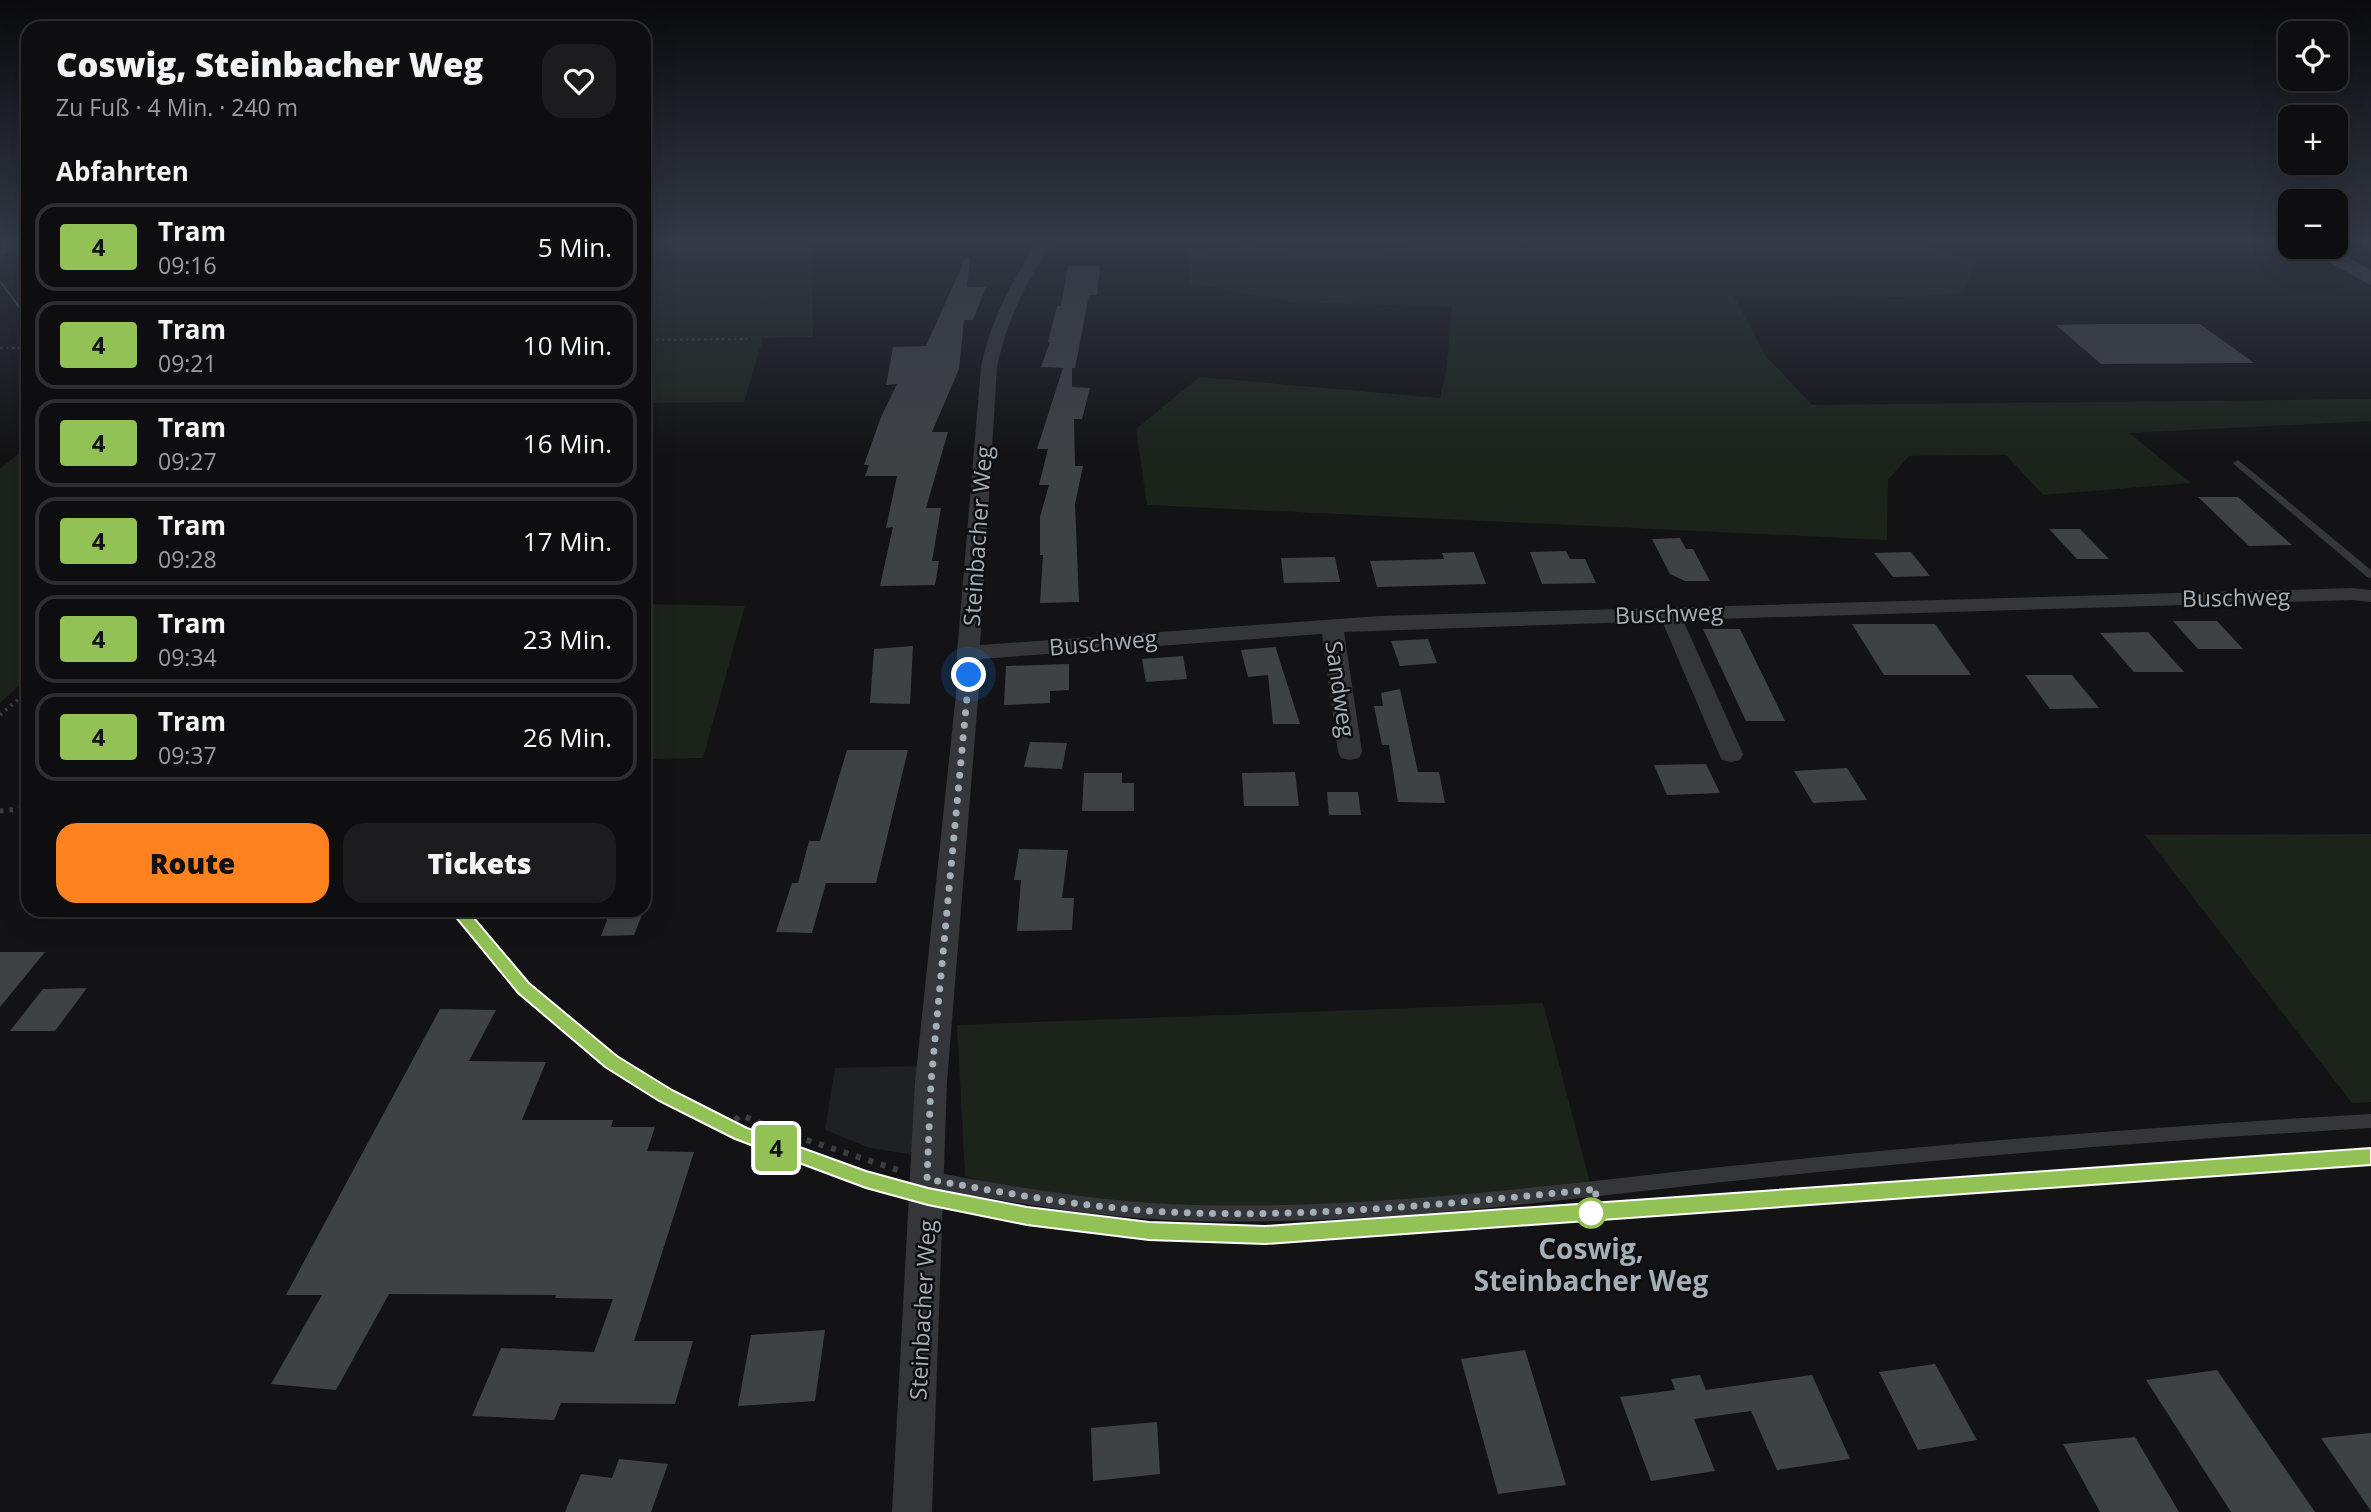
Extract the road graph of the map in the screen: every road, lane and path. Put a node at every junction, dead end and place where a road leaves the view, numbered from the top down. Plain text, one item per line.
1 (1003, 314) edge
2 (747, 339) dead end
3 (651, 340) edge
4 (0, 348) edge
5 (21, 348) edge
6 (2238, 463) dead end
7 (2371, 575) edge
8 (2371, 596) edge
9 (1669, 613) junction
10 (1332, 625) junction
11 (968, 653) junction
12 (21, 697) edge
13 (0, 715) edge
14 (1350, 752) dead end
15 (1731, 754) dead end
16 (21, 809) edge
17 (0, 811) edge
18 (735, 1120) dead end
19 (2371, 1121) edge
20 (927, 1179) junction
21 (912, 1512) edge

1 - 11 street, Steinbacher Weg
2 - 3 path
4 - 5 path
6 - 7 lane
8 - 9 street, Buschweg
9 - 10 street, Buschweg
9 - 15 street
10 - 11 street, Buschweg
10 - 14 street, Sandweg
11 - 20 street, Steinbacher Weg
12 - 13 path
16 - 17 path
18 - 20 path
19 - 20 lane
20 - 21 street, Steinbacher Weg

